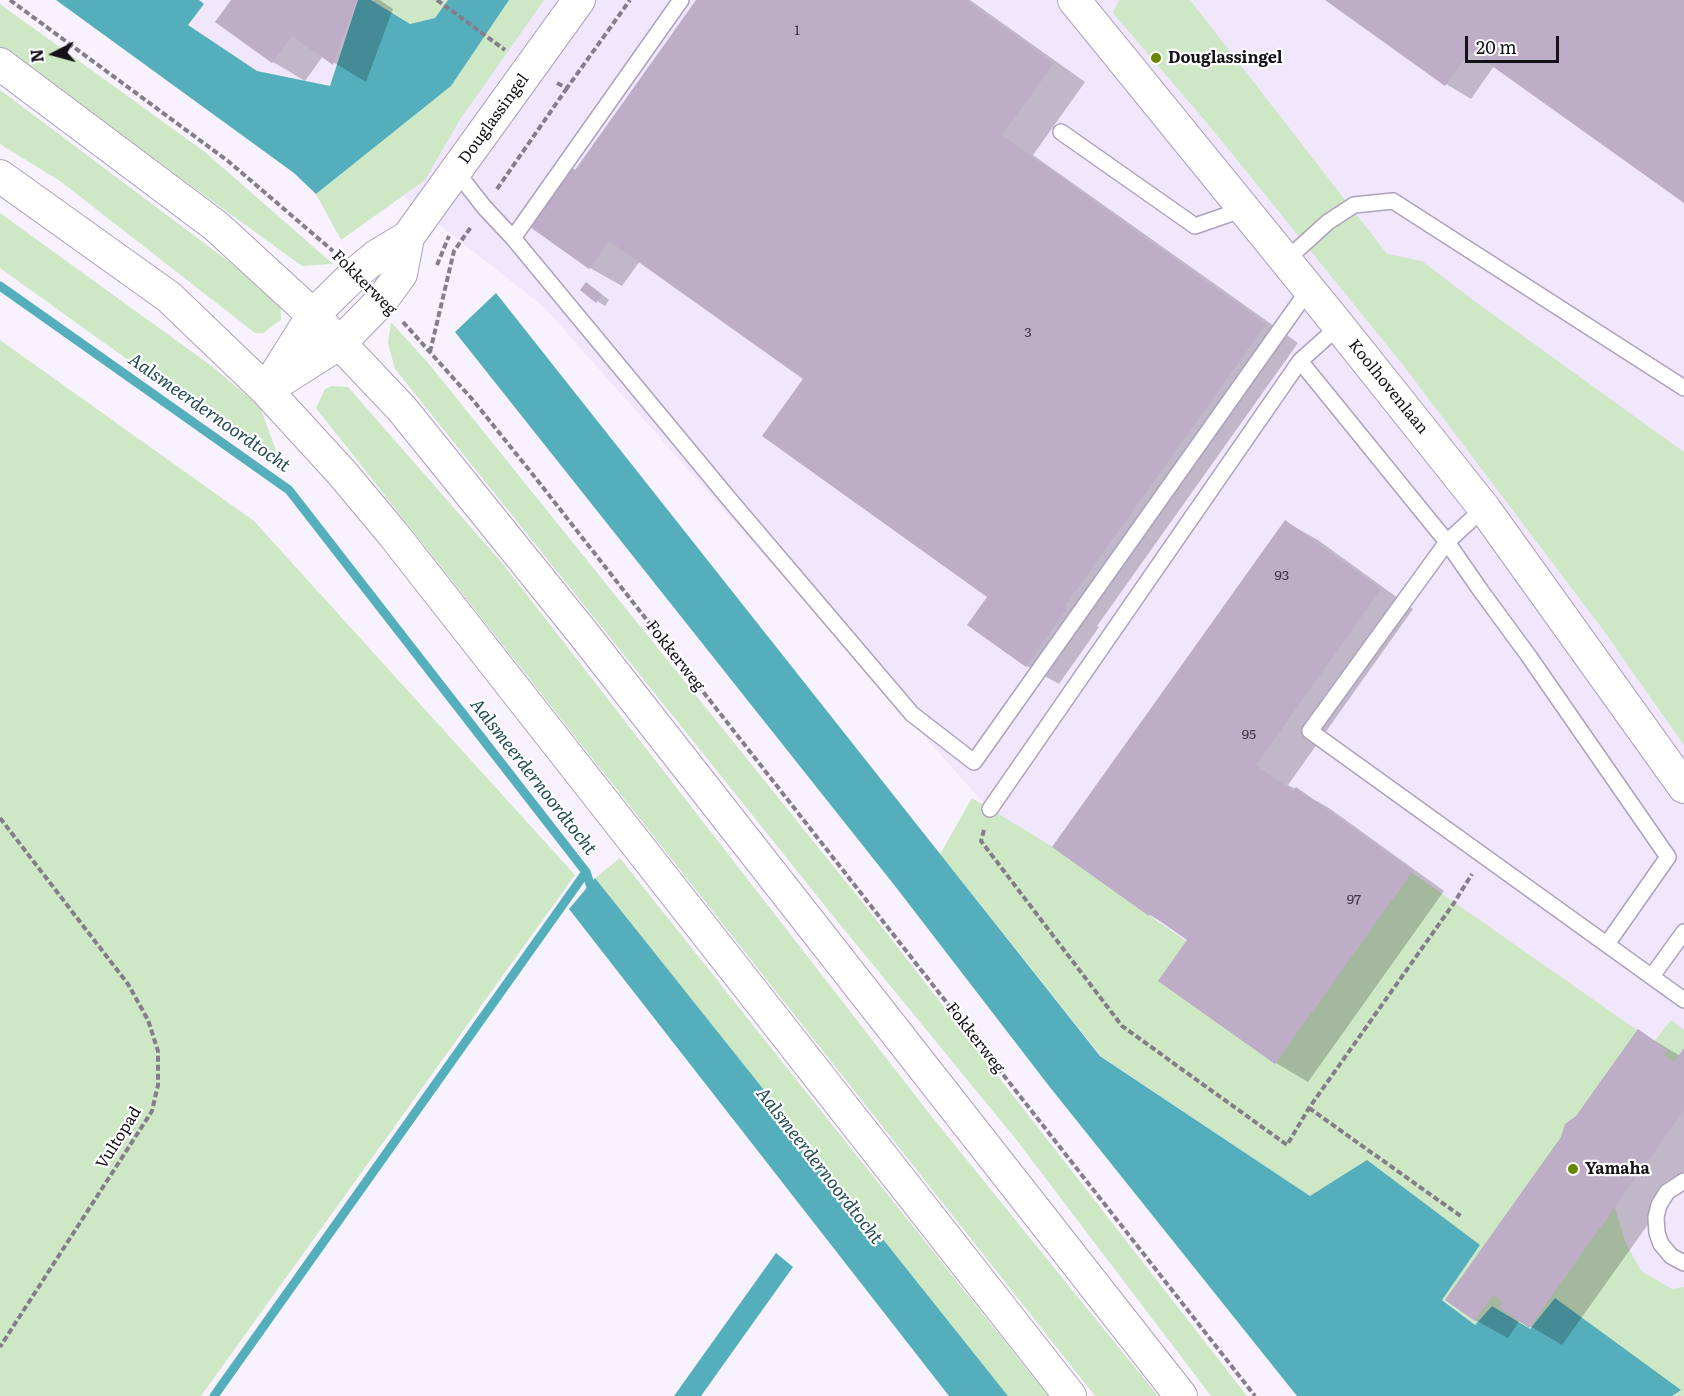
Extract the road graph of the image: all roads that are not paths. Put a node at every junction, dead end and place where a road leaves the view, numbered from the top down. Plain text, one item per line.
1 (579, 0) edge
2 (681, 0) edge
3 (1076, 1) edge
4 (0, 64) edge
5 (1061, 132) dead end
6 (456, 171) junction
7 (0, 176) edge
8 (1244, 209) junction
9 (408, 237) junction
10 (513, 238) junction
11 (1286, 260) junction
12 (1309, 289) junction
13 (313, 315) junction
14 (1339, 326) junction
15 (340, 343) junction
16 (1300, 361) junction
17 (1684, 388) edge
18 (266, 390) junction
19 (1484, 508) junction
20 (1448, 542) junction
21 (1684, 787) edge
22 (990, 809) road end
23 (1684, 932) edge
24 (1607, 944) junction
25 (1652, 976) junction
26 (1684, 1000) edge
27 (1684, 1181) edge
28 (1684, 1263) edge
29 (1070, 1396) edge
30 (1181, 1396) edge

1 - 6 street, Douglassingel
2 - 10 lane
3 - 8 street, Koolhovenlaan
4 - 13 street
5 - 8 lane
6 - 9 street, Douglassingel
6 - 10 lane
7 - 18 street
8 - 11 street, Koolhovenlaan
9 - 13 street, Douglassingel
9 - 15 street, Douglassingel
10 - 12 lane
11 - 12 street, Koolhovenlaan
11 - 17 lane
12 - 14 street, Koolhovenlaan
13 - 15 street
13 - 18 street, Douglassingel
14 - 16 lane
14 - 19 street, Koolhovenlaan
15 - 18 street, Douglassingel
15 - 30 street
16 - 20 lane
16 - 22 lane
18 - 29 street
19 - 20 lane
19 - 21 street, Koolhovenlaan
20 - 24 lane
20 - 24 lane
23 - 25 lane
24 - 25 lane
25 - 26 lane
27 - 28 lane

